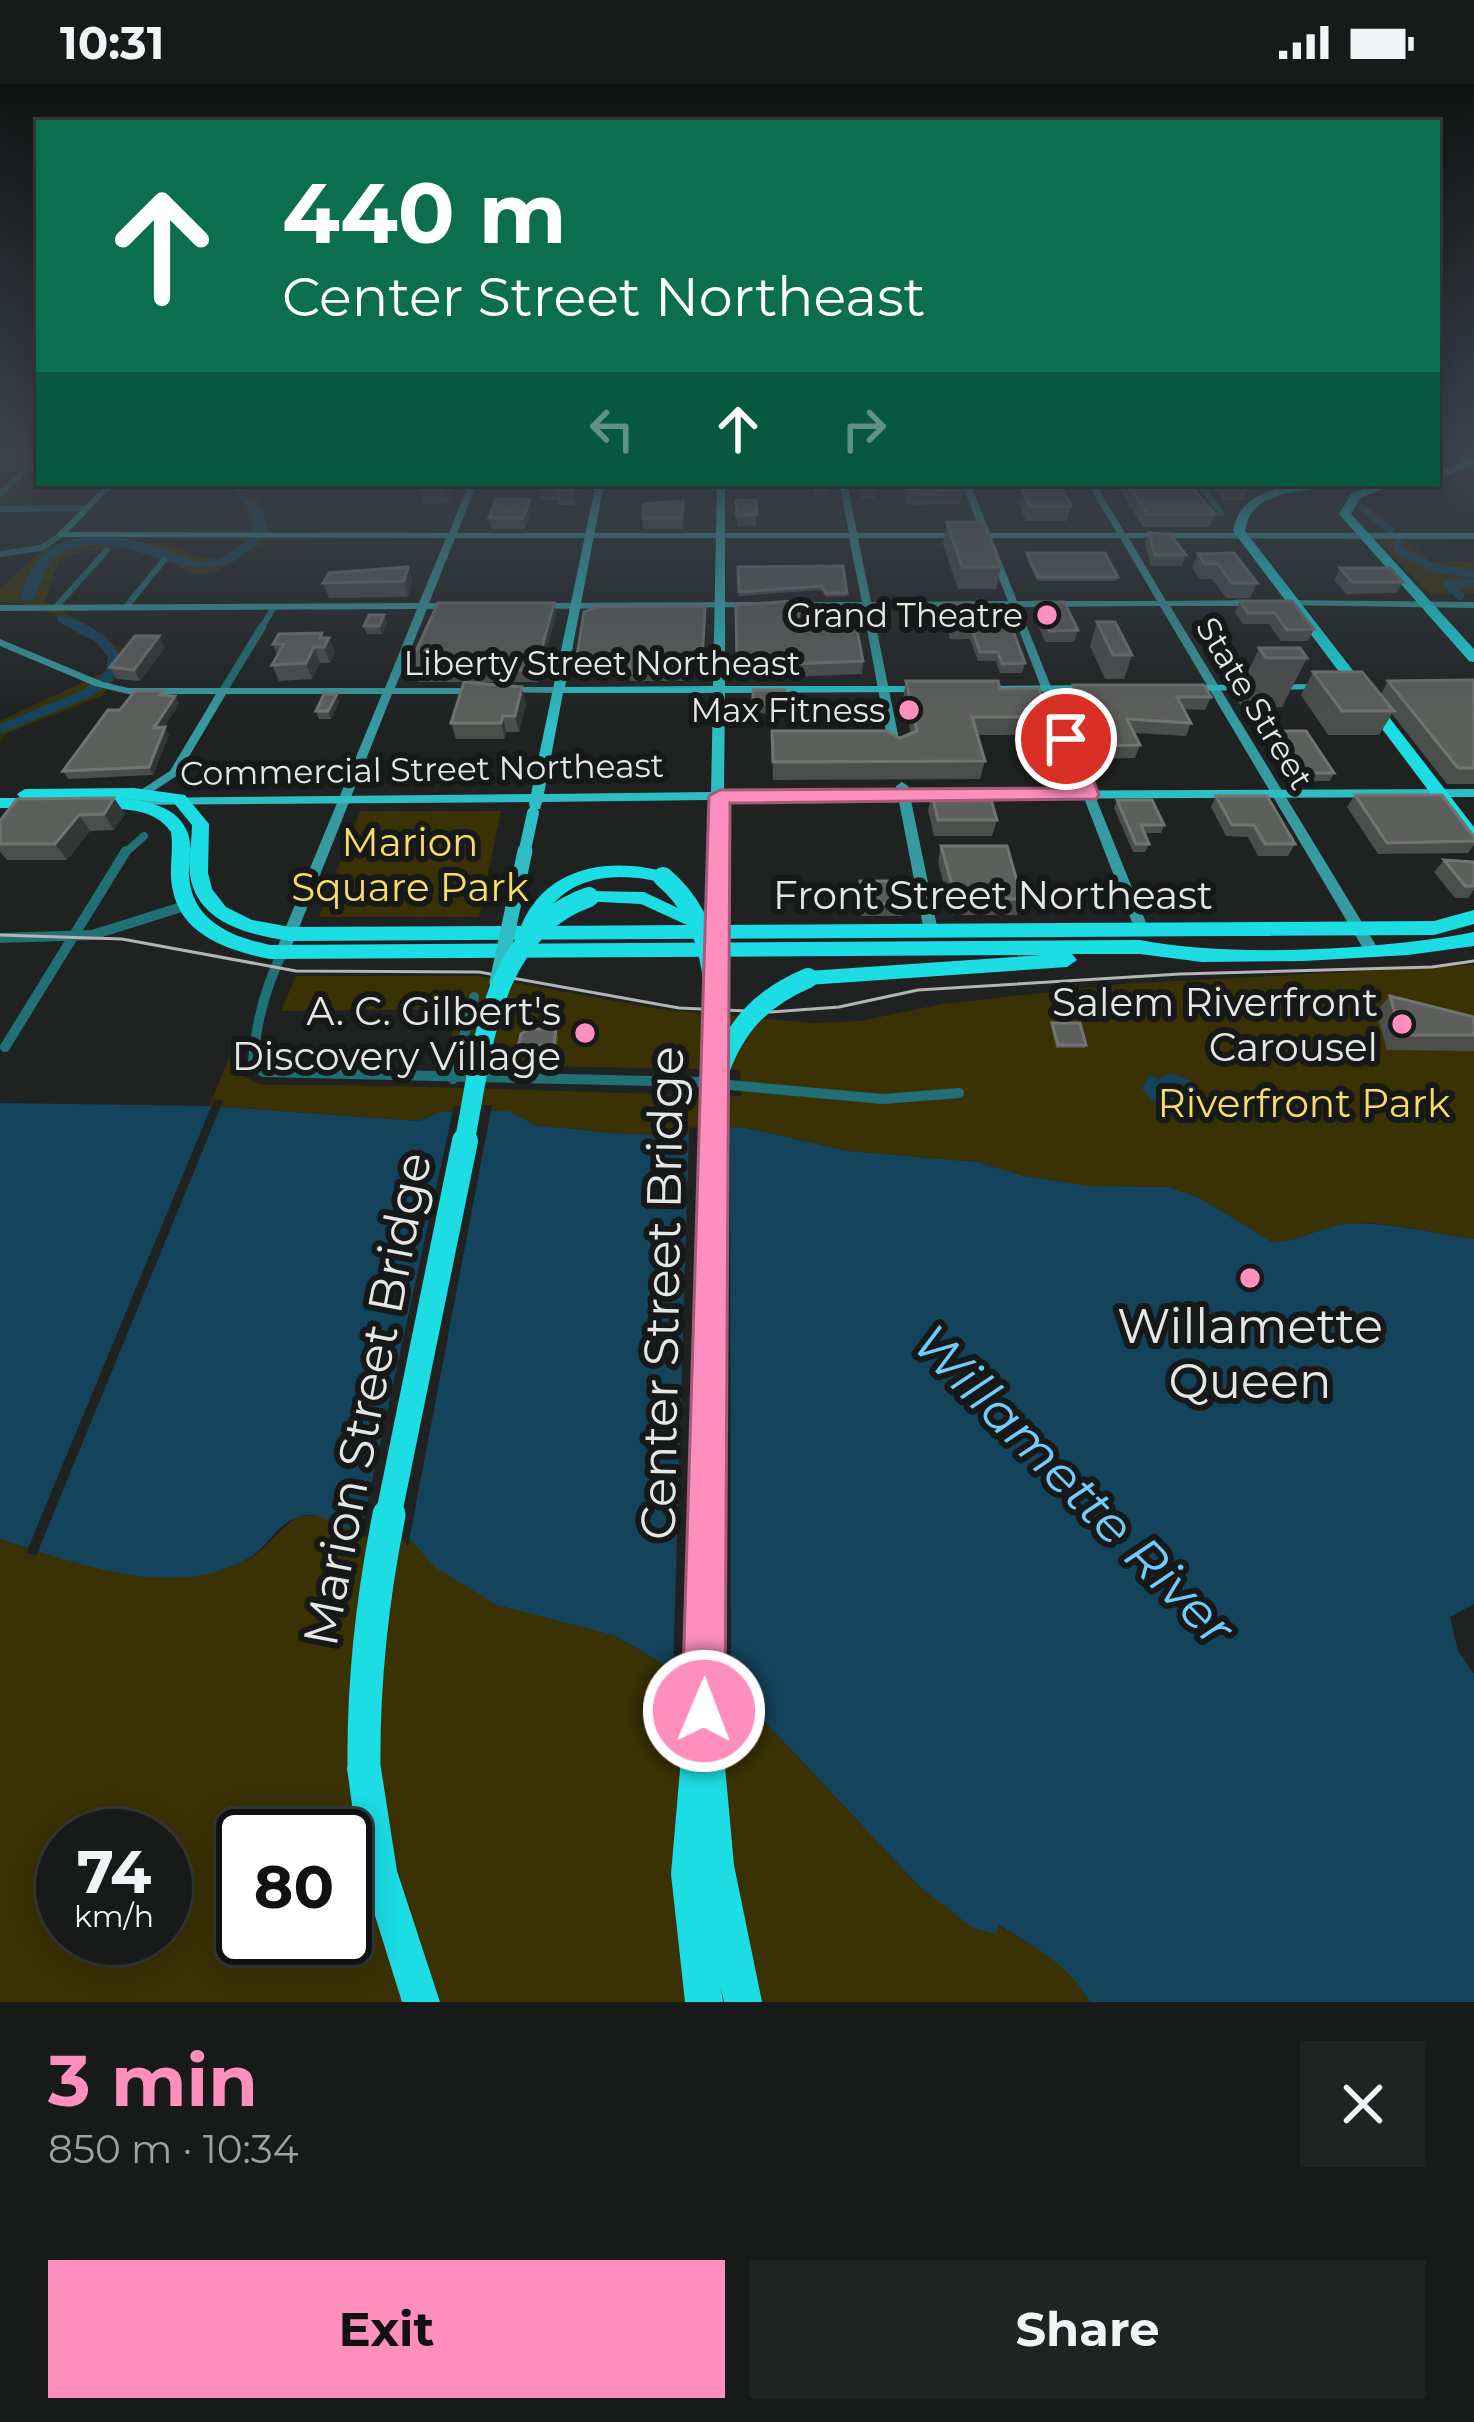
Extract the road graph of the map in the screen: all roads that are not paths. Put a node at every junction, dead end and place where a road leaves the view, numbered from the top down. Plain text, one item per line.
1 (45, 546) edge
2 (447, 546) edge
3 (587, 546) edge
4 (721, 546) edge
5 (856, 546) edge
6 (990, 546) edge
7 (1129, 546) edge
8 (1248, 546) edge
9 (1372, 546) edge
10 (106, 550) dead end
11 (0, 554) edge
12 (164, 560) dead end
13 (1474, 602) edge
14 (1292, 603) junction
15 (1426, 603) junction
16 (1013, 604) junction
17 (1029, 604) junction
18 (1163, 604) junction
19 (721, 605) junction
20 (867, 605) junction
21 (423, 606) junction
22 (462, 606) edge
23 (515, 606) edge
24 (575, 606) junction
25 (274, 607) junction
26 (0, 608) edge
27 (55, 608) junction
28 (126, 608) junction
29 (1019, 619) junction
30 (0, 642) edge
31 (1474, 658) edge
32 (1362, 687) junction
33 (969, 688) edge
34 (1047, 688) junction
35 (1107, 688) edge
36 (1173, 688) edge
37 (1214, 688) junction
38 (884, 689) junction
39 (948, 689) edge
40 (558, 690) junction
41 (720, 690) junction
42 (388, 691) junction
43 (224, 692) junction
44 (895, 749) edge
45 (174, 773) junction
46 (903, 787) junction
47 (1439, 793) junction
48 (1474, 793) edge
49 (0, 794) edge
50 (143, 794) junction
51 (1278, 794) junction
52 (1089, 795) junction
53 (726, 796) junction
54 (345, 798) junction
55 (179, 799) junction
56 (124, 802) junction
57 (0, 803) edge
58 (535, 805) junction
59 (144, 836) dead end
60 (1474, 839) edge
61 (185, 906) junction
62 (218, 909) junction
63 (1474, 917) edge
64 (1359, 929) junction
65 (1142, 930) junction
66 (931, 931) junction
67 (723, 932) junction
68 (526, 935) junction
69 (73, 937) junction
70 (0, 938) edge
71 (1474, 939) edge
72 (286, 943) junction
73 (1372, 951) junction
74 (1150, 952) junction
75 (715, 977) junction
76 (485, 994) junction
77 (5, 1046) dead end
78 (453, 1078) junction
79 (959, 1093) dead end
80 (711, 1098) junction
81 (704, 1711) junction
82 (421, 2002) edge
83 (704, 2002) edge
84 (743, 2002) edge

1 - 11 street
2 - 21 main road
3 - 24 main road, Marion Street Bridge
4 - 19 main road, Center Street Bridge
5 - 20 main road
6 - 16 main road
7 - 18 main road, State Street
8 - 14 highway
9 - 15 highway
10 - 27 street
12 - 28 street
13 - 15 main road
14 - 15 main road
14 - 18 main road
14 - 32 highway
15 - 31 highway
16 - 17 main road
16 - 20 main road
16 - 29 main road
17 - 18 main road
17 - 29 main road
18 - 37 main road, State Street
19 - 20 main road
19 - 24 main road
19 - 41 main road, Center Street Bridge
20 - 38 main road
21 - 22 main road
21 - 25 main road
21 - 42 main road
23 - 24 main road
24 - 40 main road, Marion Street Bridge
25 - 28 main road
25 - 43 street
26 - 27 main road
27 - 28 main road
29 - 34 main road
30 - 43 main road, Liberty Street Northeast
32 - 37 main road
32 - 47 highway
33 - 34 main road
34 - 35 main road
34 - 52 main road
36 - 37 main road
37 - 51 main road, State Street
38 - 39 main road, Liberty Street Northeast
38 - 41 main road, Liberty Street Northeast
38 - 44 main road
40 - 41 main road, Liberty Street Northeast
40 - 42 main road, Liberty Street Northeast
40 - 58 main road, Marion Street Bridge
41 - 53 main road, Center Street Bridge
42 - 43 main road, Liberty Street Northeast
42 - 54 main road
43 - 45 main road
45 - 50 main road
45 - 55 main road
46 - 52 main road, Commercial Street Northeast
46 - 53 main road, Commercial Street Northeast
46 - 66 main road
47 - 48 main road, Commercial Street Northeast
47 - 51 main road, Commercial Street Northeast
47 - 60 highway
49 - 50 highway, Commercial Street Northeast
50 - 55 highway
51 - 52 main road, Commercial Street Northeast
51 - 64 main road, State Street
52 - 65 main road
53 - 58 main road, Commercial Street Northeast
53 - 75 main road, Center Street Bridge, bridge
54 - 55 main road, Commercial Street Northeast
54 - 58 main road, Commercial Street Northeast
54 - 72 main road
55 - 56 main road, Commercial Street Northeast
55 - 62 highway
56 - 57 highway, Commercial Street Northeast
56 - 61 highway
58 - 76 main road, Marion Street Bridge, bridge
59 - 69 street
61 - 62 highway, Front Street Northeast
61 - 69 street
61 - 72 highway, Front Street Northeast
62 - 72 highway, Front Street Northeast
63 - 64 highway, Front Street Northeast
64 - 65 highway, Front Street Northeast
64 - 73 main road, State Street
65 - 66 highway, Front Street Northeast
66 - 67 highway, Front Street Northeast
67 - 68 highway, Front Street Northeast
67 - 76 highway, bridge
68 - 72 highway, Front Street Northeast
68 - 75 highway, bridge
69 - 70 street
69 - 77 street
71 - 73 highway, Front Street Northeast
72 - 74 highway, Front Street Northeast
72 - 78 street
73 - 74 highway, Front Street Northeast
74 - 80 highway, bridge
75 - 80 highway, Center Street Bridge, bridge
76 - 78 street
76 - 82 highway, Marion Street Bridge, bridge
78 - 79 street
80 - 81 highway, Center Street Bridge
81 - 83 highway, Center Street Bridge
81 - 84 highway, Center Street Bridge

